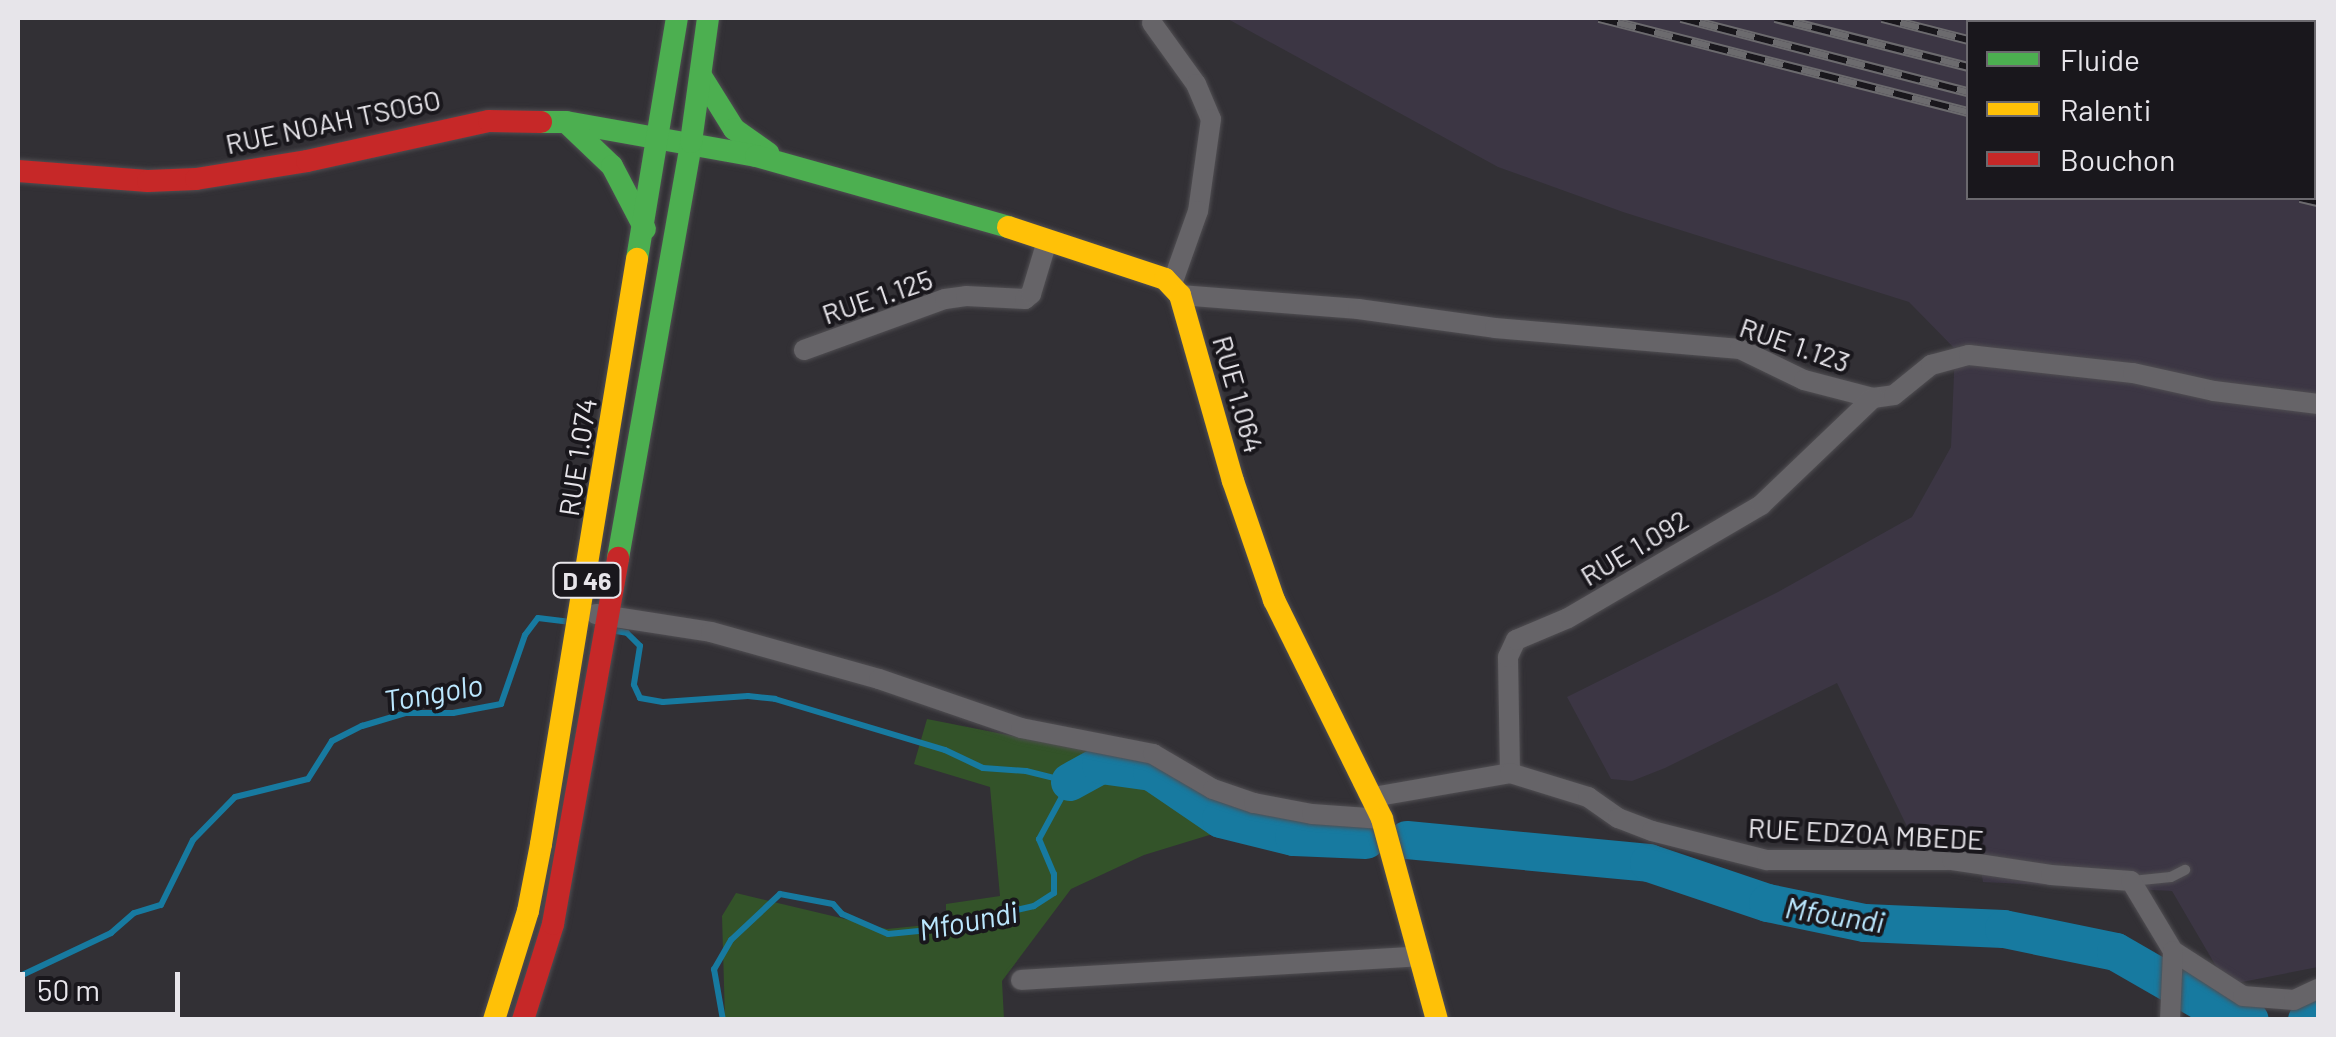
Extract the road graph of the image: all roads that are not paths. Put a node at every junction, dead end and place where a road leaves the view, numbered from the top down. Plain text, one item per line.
1 (677, 18) edge
2 (708, 18) edge
3 (1152, 23) dead end
4 (702, 76) junction
5 (566, 122) junction
6 (659, 136) junction
7 (691, 142) junction
8 (801, 168) junction
9 (18, 171) edge
10 (645, 229) junction
11 (1047, 241) junction
12 (1176, 290) junction
13 (804, 350) dead end
14 (618, 390) junction
15 (644, 395) junction
16 (1873, 398) junction
17 (2318, 404) edge
18 (581, 613) junction
19 (607, 616) junction
20 (1510, 773) junction
21 (1373, 796) junction
22 (1382, 819) junction
23 (2185, 870) dead end
24 (2131, 881) junction
25 (2173, 951) junction
26 (1421, 956) junction
27 (1022, 980) dead end
28 (2318, 989) edge
29 (494, 1020) edge
30 (523, 1020) edge
31 (1437, 1020) edge
32 (2170, 1020) edge

1 - 6 main road, RUE 1.074
2 - 4 main road, D 46
3 - 12 street
4 - 7 main road, RUE 1.074 / D 46
4 - 8 main road
5 - 6 main road, RUE NOAH TSOGO
5 - 9 main road, RUE NOAH TSOGO
5 - 10 main road
6 - 7 main road
6 - 10 main road, RUE 1.074 / D 46
7 - 8 main road
7 - 15 main road, RUE 1.074 / D 46
8 - 11 main road
10 - 14 main road, RUE 1.074 / D 46
11 - 12 main road
11 - 13 street, RUE 1.125
12 - 16 street, RUE 1.123
12 - 21 main road, RUE 1.064
14 - 15 main road
14 - 18 main road, RUE 1.074 / D 46
15 - 19 main road, RUE 1.074 / D 46
16 - 17 street, RUE 1.123
16 - 20 street, RUE 1.092
18 - 19 street
18 - 29 main road, RUE 1.074 / D 46
19 - 22 street
19 - 30 main road, RUE 1.074 / D 46
20 - 21 street, RUE EDZOA MBEDE
20 - 24 street, RUE EDZOA MBEDE
21 - 22 main road, RUE 1.064
22 - 26 main road, RUE 1.064
23 - 24 lane
24 - 25 street
25 - 28 street
25 - 32 street
26 - 27 street
26 - 31 main road, RUE 1.064

